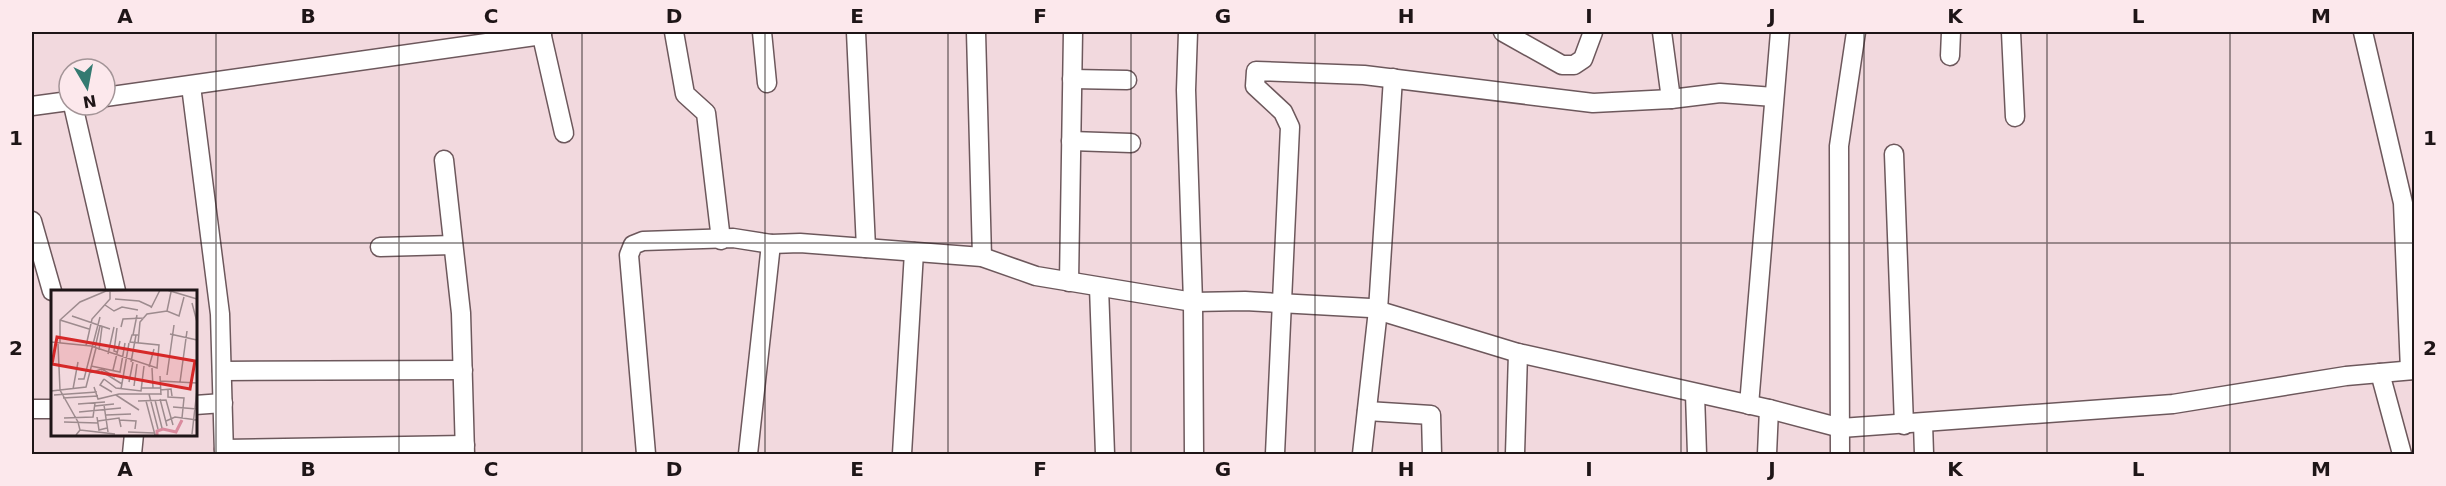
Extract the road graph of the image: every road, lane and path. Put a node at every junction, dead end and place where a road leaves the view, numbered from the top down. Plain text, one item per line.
1 (674, 32) edge
2 (762, 32) edge
3 (856, 32) edge
4 (976, 32) edge
5 (1073, 32) edge
6 (1188, 32) edge
7 (1503, 32) edge
8 (1593, 32) edge
9 (1662, 32) edge
10 (1780, 32) edge
11 (1856, 32) edge
12 (1951, 32) edge
13 (2011, 32) edge
14 (2363, 32) edge
15 (541, 33) edge
16 (1950, 56) dead end
17 (1393, 78) junction
18 (1072, 79) junction
19 (1127, 80) dead end
20 (767, 83) dead end
21 (191, 86) junction
22 (117, 95) edge
23 (1774, 97) junction
24 (1671, 99) junction
25 (57, 103) edge
26 (32, 106) edge
27 (76, 117) edge
28 (2015, 117) dead end
29 (564, 133) dead end
30 (1071, 141) junction
31 (1131, 143) dead end
32 (1894, 154) dead end
33 (444, 160) dead end
34 (32, 224) edge
35 (721, 240) junction
36 (453, 244) junction
37 (771, 244) junction
38 (380, 247) dead end
39 (866, 248) junction
40 (914, 252) junction
41 (982, 257) junction
42 (1069, 282) junction
43 (1099, 287) junction
44 (52, 290) edge
45 (116, 290) edge
46 (1193, 302) junction
47 (1282, 303) junction
48 (1378, 310) junction
49 (1518, 353) junction
50 (463, 370) junction
51 (2412, 370) edge
52 (222, 371) junction
53 (2380, 373) junction
54 (1695, 394) junction
55 (223, 403) junction
56 (196, 405) edge
57 (1749, 405) junction
58 (32, 409) edge
59 (51, 409) edge
60 (1769, 409) junction
61 (1367, 411) junction
62 (1923, 423) junction
63 (1904, 425) junction
64 (1841, 428) junction
65 (134, 435) edge
66 (465, 450) edge
67 (224, 452) edge
68 (132, 454) edge
69 (646, 454) edge
70 (748, 454) edge
71 (902, 454) edge
72 (1105, 454) edge
73 (1194, 454) edge
74 (1275, 454) edge
75 (1362, 454) edge
76 (1432, 454) edge
77 (1515, 454) edge
78 (1697, 454) edge
79 (1767, 454) edge
80 (1840, 454) edge
81 (1924, 454) edge
82 (2402, 454) edge

1 - 35 street
2 - 20 street
3 - 39 street
4 - 41 street
5 - 18 street
6 - 46 street
7 - 8 street
9 - 24 street
10 - 23 street
11 - 64 street
12 - 16 street
13 - 28 street
14 - 51 street
15 - 21 street
15 - 29 street
17 - 24 street
17 - 47 street
17 - 48 street
18 - 19 street
18 - 30 street
21 - 22 street
21 - 52 street
23 - 24 street
23 - 57 street
25 - 26 street
27 - 45 street
30 - 31 street
30 - 42 street
32 - 63 street
33 - 36 street
34 - 44 street
35 - 37 street
35 - 69 street
36 - 38 street
36 - 50 street
37 - 39 street
37 - 70 street
39 - 40 street
40 - 41 street
40 - 71 street
41 - 42 street
42 - 43 street
43 - 46 street
43 - 72 street
46 - 47 street
46 - 73 street
47 - 48 street
47 - 74 street
48 - 49 street
48 - 61 street
49 - 54 street
49 - 77 street
50 - 52 street
50 - 66 street
51 - 53 street
52 - 55 street
53 - 62 street
53 - 82 street
54 - 57 street
54 - 78 street
55 - 56 street
55 - 67 street
57 - 60 street
58 - 59 street
60 - 64 street
60 - 79 street
61 - 75 street
61 - 76 street
62 - 63 street
62 - 81 street
63 - 64 street
64 - 80 street
65 - 68 street
66 - 67 street

